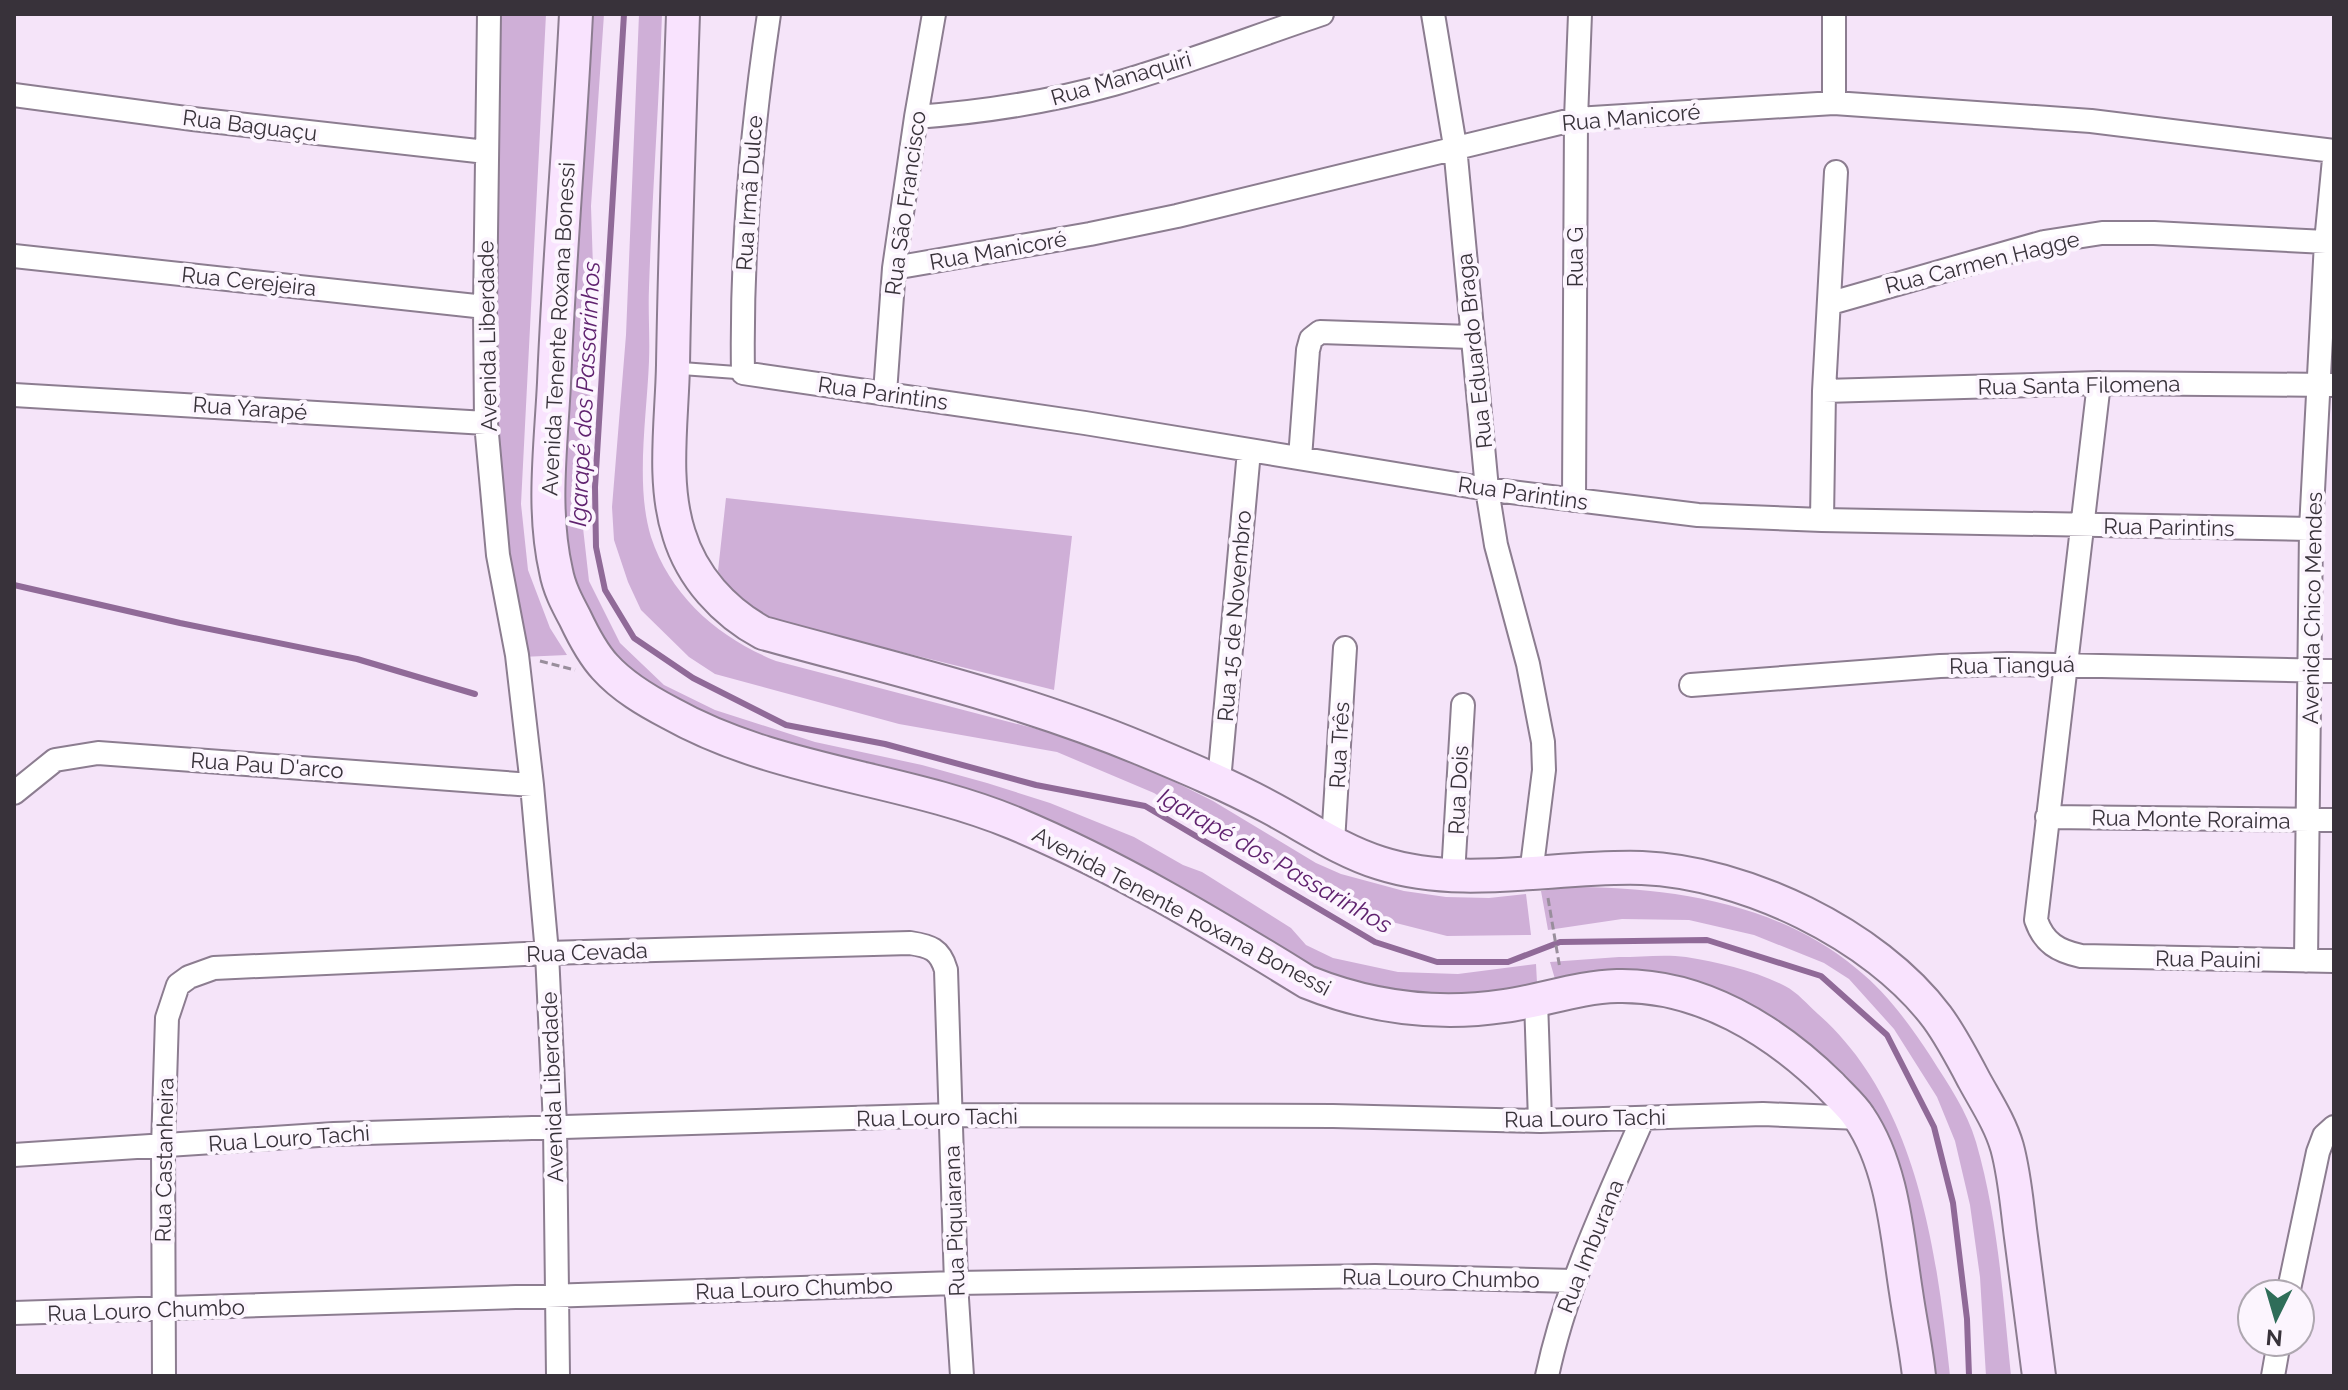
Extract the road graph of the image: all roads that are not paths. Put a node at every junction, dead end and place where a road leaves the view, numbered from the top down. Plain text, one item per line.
1 (489, 14) edge
2 (576, 14) edge
3 (683, 14) edge
4 (769, 14) edge
5 (934, 14) edge
6 (1322, 14) edge
7 (1433, 14) edge
8 (1580, 14) edge
9 (1834, 14) edge
10 (14, 95) edge
11 (1834, 103) junction
12 (916, 117) junction
13 (1576, 119) junction
14 (1455, 146) junction
15 (2334, 151) edge
16 (486, 152) junction
17 (2334, 159) edge
18 (1836, 172) dead end
19 (2326, 242) junction
20 (14, 256) edge
21 (894, 268) junction
22 (1831, 303) junction
23 (485, 307) junction
24 (1471, 337) junction
25 (673, 368) junction
26 (743, 373) junction
27 (2099, 383) junction
28 (2327, 384) edge
29 (1824, 391) junction
30 (885, 393) junction
31 (14, 395) edge
32 (486, 423) junction
33 (1249, 451) junction
34 (1300, 458) junction
35 (1487, 489) junction
36 (1574, 500) junction
37 (1822, 520) junction
38 (2082, 525) junction
39 (2311, 529) junction
40 (1345, 648) dead end
41 (2066, 664) junction
42 (2311, 670) junction
43 (2334, 671) edge
44 (1691, 685) dead end
45 (1463, 705) dead end
46 (1219, 781) junction
47 (532, 785) junction
48 (14, 793) edge
49 (2047, 817) junction
50 (2309, 820) junction
51 (2334, 820) edge
52 (1333, 842) junction
53 (1453, 875) junction
54 (1540, 885) junction
55 (547, 953) junction
56 (2306, 961) junction
57 (2334, 961) edge
58 (214, 968) joint
59 (946, 970) joint
60 (1536, 1000) junction
61 (950, 1115) junction
62 (1643, 1118) junction
63 (1860, 1118) junction
64 (1540, 1121) junction
65 (555, 1125) junction
66 (2334, 1127) edge
67 (163, 1147) junction
68 (14, 1155) edge
69 (2291, 1278) edge
70 (1573, 1281) junction
71 (956, 1283) junction
72 (558, 1297) junction
73 (163, 1310) junction
74 (14, 1313) edge
75 (164, 1376) edge
76 (558, 1376) edge
77 (962, 1376) edge
78 (1547, 1376) edge
79 (1919, 1376) edge
80 (2039, 1376) edge

1 - 16 street, Avenida Liberdade
2 - 60 street, Avenida Tenente Roxana Bonessi
3 - 25 street
4 - 26 street, Rua Irmã Dulce
5 - 12 street, Rua São Francisco
6 - 12 street, Rua Manaquiri
7 - 14 street, Rua Eduardo Braga
8 - 13 street, Rua G
9 - 11 street
10 - 16 street, Rua Baguaçu
11 - 13 street, Rua Manicoré
11 - 15 street, Rua Manicoré
12 - 21 street, Rua São Francisco
13 - 14 street, Rua Manicoré
13 - 36 street, Rua G
14 - 21 street, Rua Manicoré
14 - 24 street, Rua Eduardo Braga
16 - 23 street, Avenida Liberdade
17 - 19 street, Avenida Chico Mendes
18 - 22 street
19 - 22 street, Rua Carmen Hagge
19 - 28 street, Avenida Chico Mendes
20 - 23 street, Rua Cerejeira
21 - 30 street, Rua São Francisco
22 - 29 street
23 - 32 street, Avenida Liberdade
24 - 34 street
24 - 35 street, Rua Eduardo Braga
25 - 26 lane
25 - 46 street
26 - 30 street, Rua Parintins
27 - 28 street, Rua Santa Filomena
27 - 29 street, Rua Santa Filomena
27 - 38 street
28 - 39 street, Avenida Chico Mendes
29 - 37 street
30 - 33 street, Rua Parintins
31 - 32 street, Rua Yarapé
32 - 47 street, Avenida Liberdade
33 - 34 street, Rua Parintins
33 - 46 street, Rua 15 de Novembro
34 - 35 street, Rua Parintins
35 - 36 street, Rua Parintins
35 - 54 street, Rua Eduardo Braga
36 - 37 street, Rua Parintins
37 - 38 street, Rua Parintins
38 - 39 street, Rua Parintins
38 - 41 street
39 - 42 street, Avenida Chico Mendes
40 - 52 street, Rua Três
41 - 42 street, Rua Tianguá
41 - 44 street, Rua Tianguá
41 - 49 street
42 - 43 street, Rua Tianguá
42 - 50 street, Avenida Chico Mendes
45 - 53 street, Rua Dois
46 - 52 street
47 - 48 street, Rua Pau D'arco
47 - 55 street, Avenida Liberdade
49 - 50 street, Rua Monte Roraima
49 - 56 street, Rua Pauini
50 - 51 street, Rua Monte Roraima
50 - 56 street, Avenida Chico Mendes
52 - 53 street
53 - 54 street
54 - 80 street
55 - 58 street, Rua Cevada
55 - 59 street, Rua Cevada
55 - 65 street, Avenida Liberdade
56 - 57 street, Rua Pauini
58 - 67 street, Rua Castanheira
59 - 61 street, Rua Piquiarana
60 - 63 street, Avenida Tenente Roxana Bonessi
60 - 64 street
61 - 64 street, Rua Louro Tachi
61 - 65 street, Rua Louro Tachi
61 - 71 street, Rua Piquiarana
62 - 63 street, Rua Louro Tachi
62 - 64 street, Rua Louro Tachi
62 - 70 street, Rua Imburana
63 - 79 street, Avenida Tenente Roxana Bonessi
65 - 67 street, Rua Louro Tachi
65 - 72 street, Avenida Liberdade
66 - 69 street
67 - 68 street, Rua Louro Tachi
67 - 73 street, Rua Castanheira
70 - 71 street, Rua Louro Chumbo
70 - 78 street, Rua Imburana
71 - 72 street, Rua Louro Chumbo
71 - 77 street, Rua Piquiarana
72 - 73 street, Rua Louro Chumbo
72 - 76 street, Avenida Liberdade
73 - 74 street, Rua Louro Chumbo
73 - 75 street, Rua Castanheira

